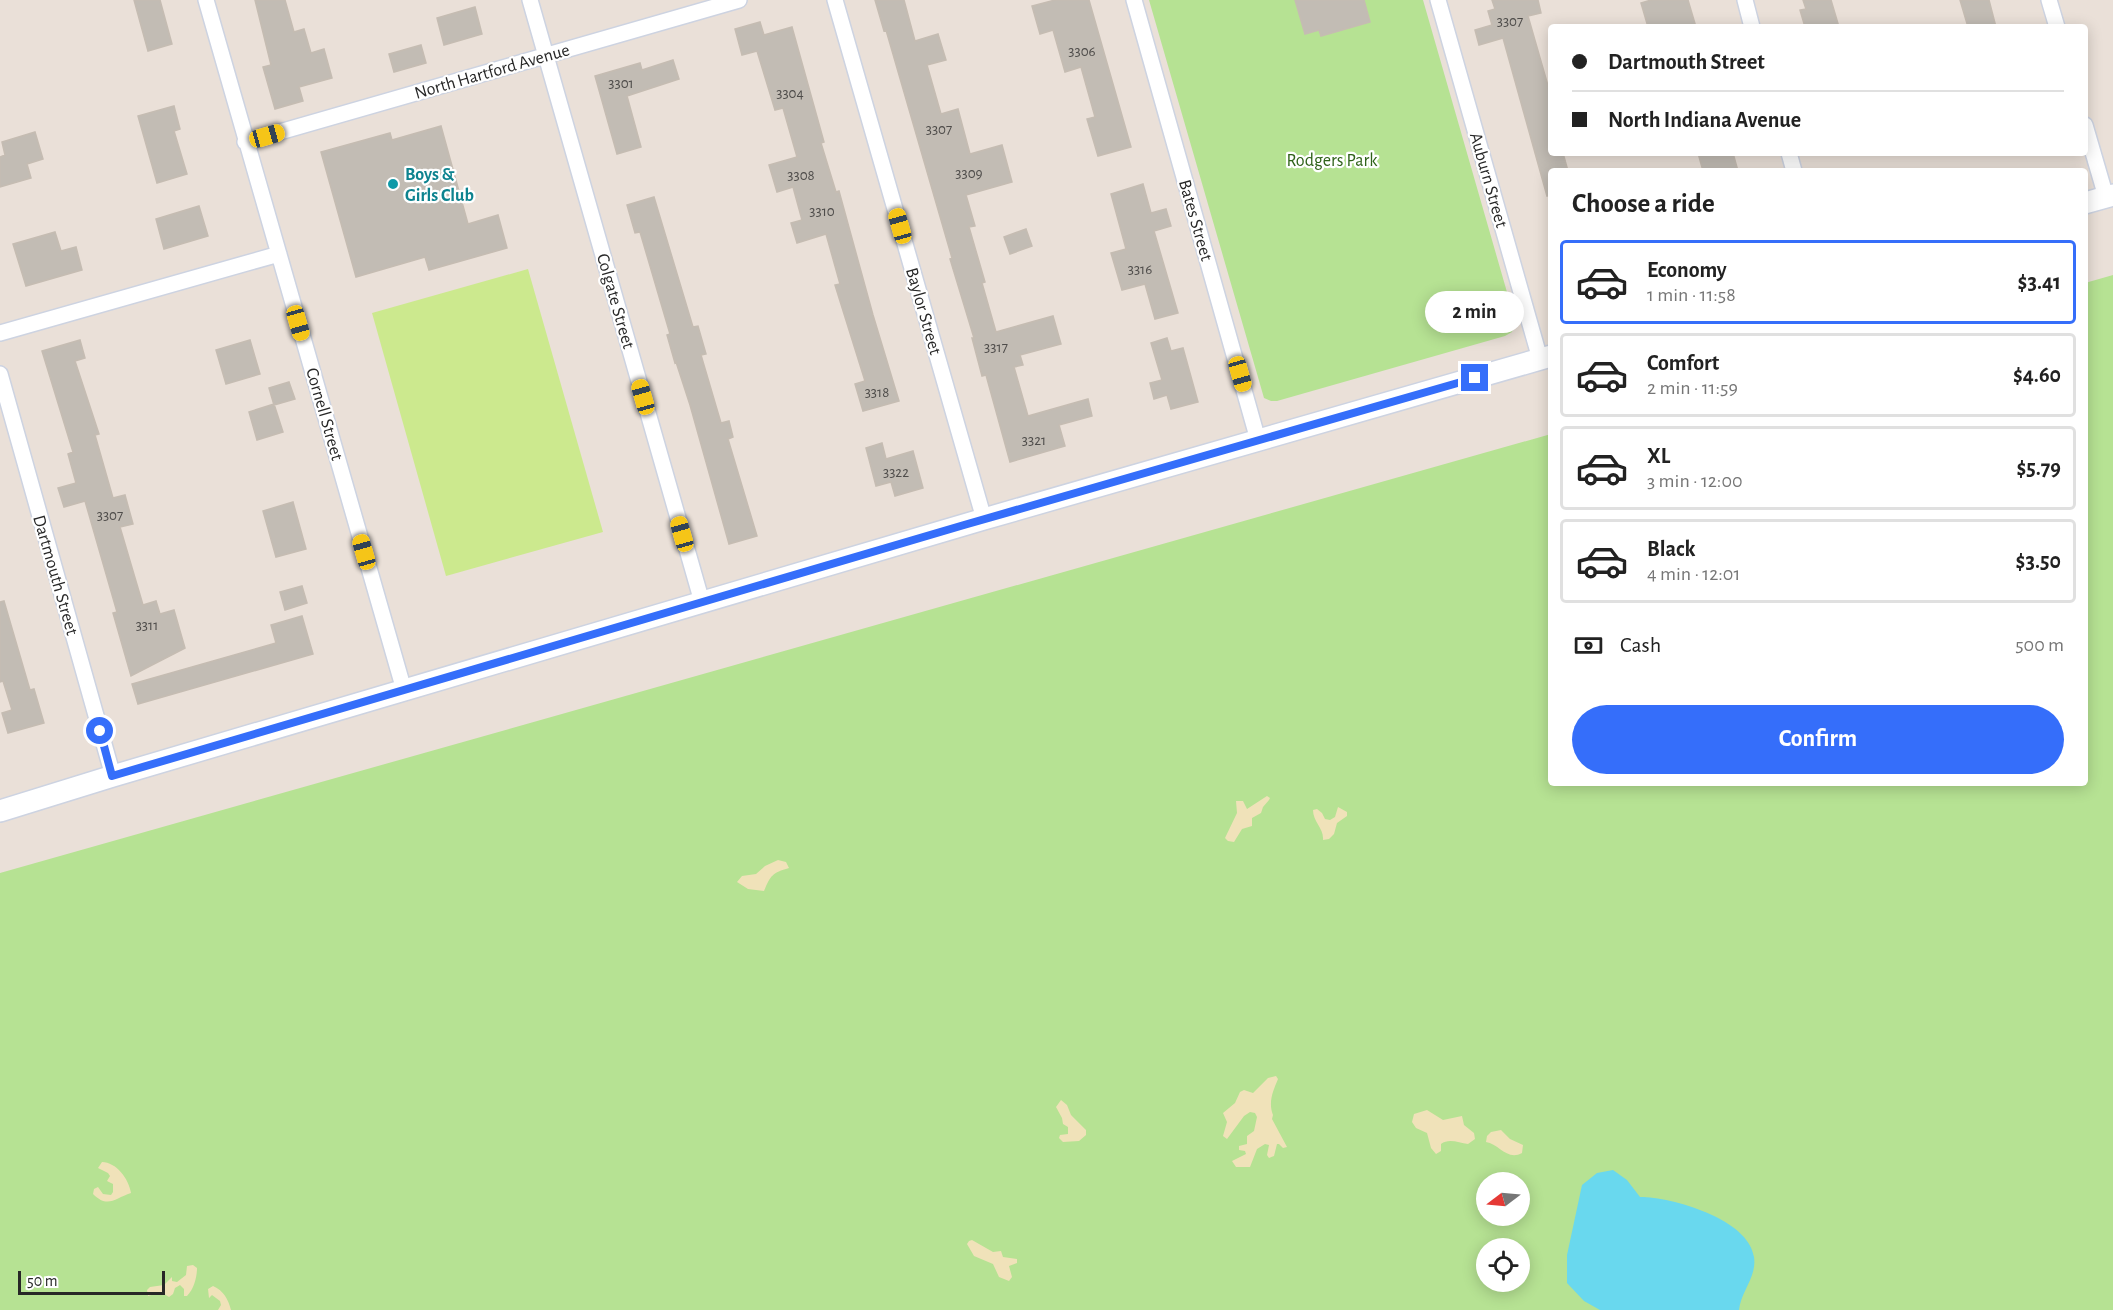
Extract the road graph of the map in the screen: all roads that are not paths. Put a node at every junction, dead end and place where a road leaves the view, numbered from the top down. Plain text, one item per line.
1 (206, 0) edge
2 (530, 0) edge
3 (740, 0) edge
4 (835, 0) edge
5 (1134, 0) edge
6 (1438, 0) edge
7 (1745, 0) edge
8 (2049, 0) edge
9 (1751, 24) edge
10 (2056, 24) edge
11 (546, 56) junction
12 (2088, 134) edge
13 (245, 142) junction
14 (2110, 196) edge
15 (2088, 202) edge
16 (279, 254) junction
17 (0, 333) edge
18 (1545, 357) edge
19 (0, 375) edge
20 (1258, 440) junction
21 (984, 519) junction
22 (702, 602) junction
23 (404, 690) junction
24 (112, 776) junction
25 (0, 811) edge

1 - 13 street, Cornell Street
2 - 11 street, Colgate Street
3 - 11 street, North Hartford Avenue
4 - 21 street, Baylor Street
5 - 20 street, Bates Street
6 - 18 street, Auburn Street
7 - 9 street
8 - 10 street
11 - 13 street, North Hartford Avenue
11 - 22 street, Colgate Street
12 - 14 street
13 - 16 street, Cornell Street
14 - 15 main road
16 - 17 street
16 - 23 street, Cornell Street
18 - 20 main road
19 - 24 street, Dartmouth Street
20 - 21 main road
21 - 22 main road
22 - 23 main road
23 - 24 main road
24 - 25 main road

